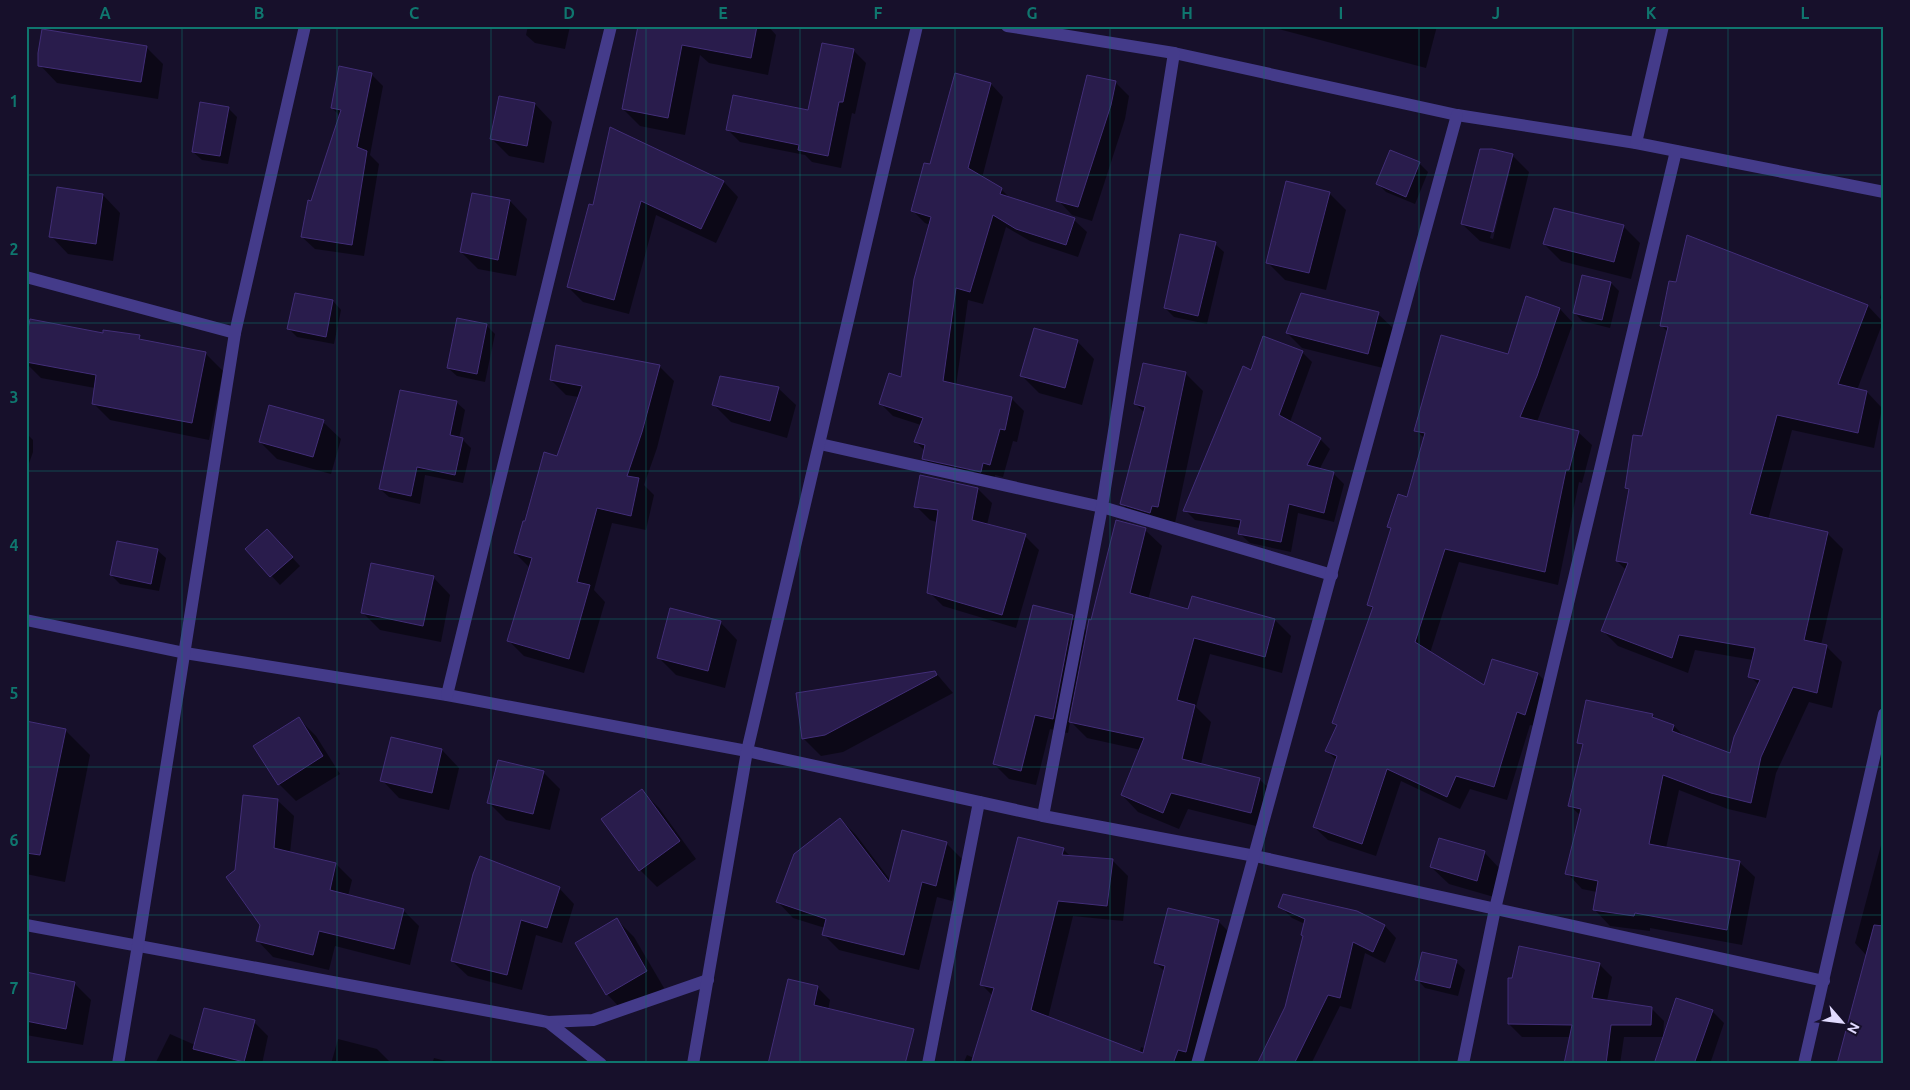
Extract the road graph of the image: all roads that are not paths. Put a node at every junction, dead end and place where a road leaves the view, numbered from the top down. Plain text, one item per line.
1 (305, 26) edge
2 (611, 26) edge
3 (917, 26) edge
4 (1008, 26) edge
5 (1663, 26) edge
6 (1174, 53) junction
7 (1457, 115) junction
8 (1636, 143) junction
9 (1676, 151) junction
10 (1884, 192) edge
11 (26, 277) edge
12 (235, 333) junction
13 (820, 444) junction
14 (1102, 506) junction
15 (1332, 575) junction
16 (26, 620) edge
17 (185, 653) junction
18 (447, 695) junction
19 (1884, 714) edge
20 (747, 751) junction
21 (979, 802) junction
22 (1043, 816) junction
23 (1255, 856) junction
24 (1495, 909) junction
25 (26, 925) edge
26 (138, 945) junction
27 (708, 980) junction
28 (1824, 982) junction
29 (548, 1022) junction
30 (118, 1064) edge
31 (600, 1064) edge
32 (693, 1064) edge
33 (928, 1064) edge
34 (1197, 1064) edge
35 (1463, 1064) edge
36 (1804, 1064) edge

1 - 12 street
2 - 18 street
3 - 13 street
4 - 6 street
5 - 8 street
6 - 7 street
6 - 14 street
7 - 8 street
7 - 15 street
8 - 9 street
9 - 10 street
9 - 24 street
11 - 12 street
12 - 17 street
13 - 14 street
13 - 20 street
14 - 15 street
14 - 22 street
15 - 23 street
16 - 17 street
17 - 18 street
17 - 26 street
18 - 20 street
19 - 28 street
20 - 21 street
20 - 27 street
21 - 22 street
21 - 33 street
22 - 23 street
23 - 24 street
23 - 34 street
24 - 28 street
24 - 35 street
25 - 26 street
26 - 29 street
26 - 30 street
27 - 29 street
27 - 32 street
28 - 36 street
29 - 31 street

